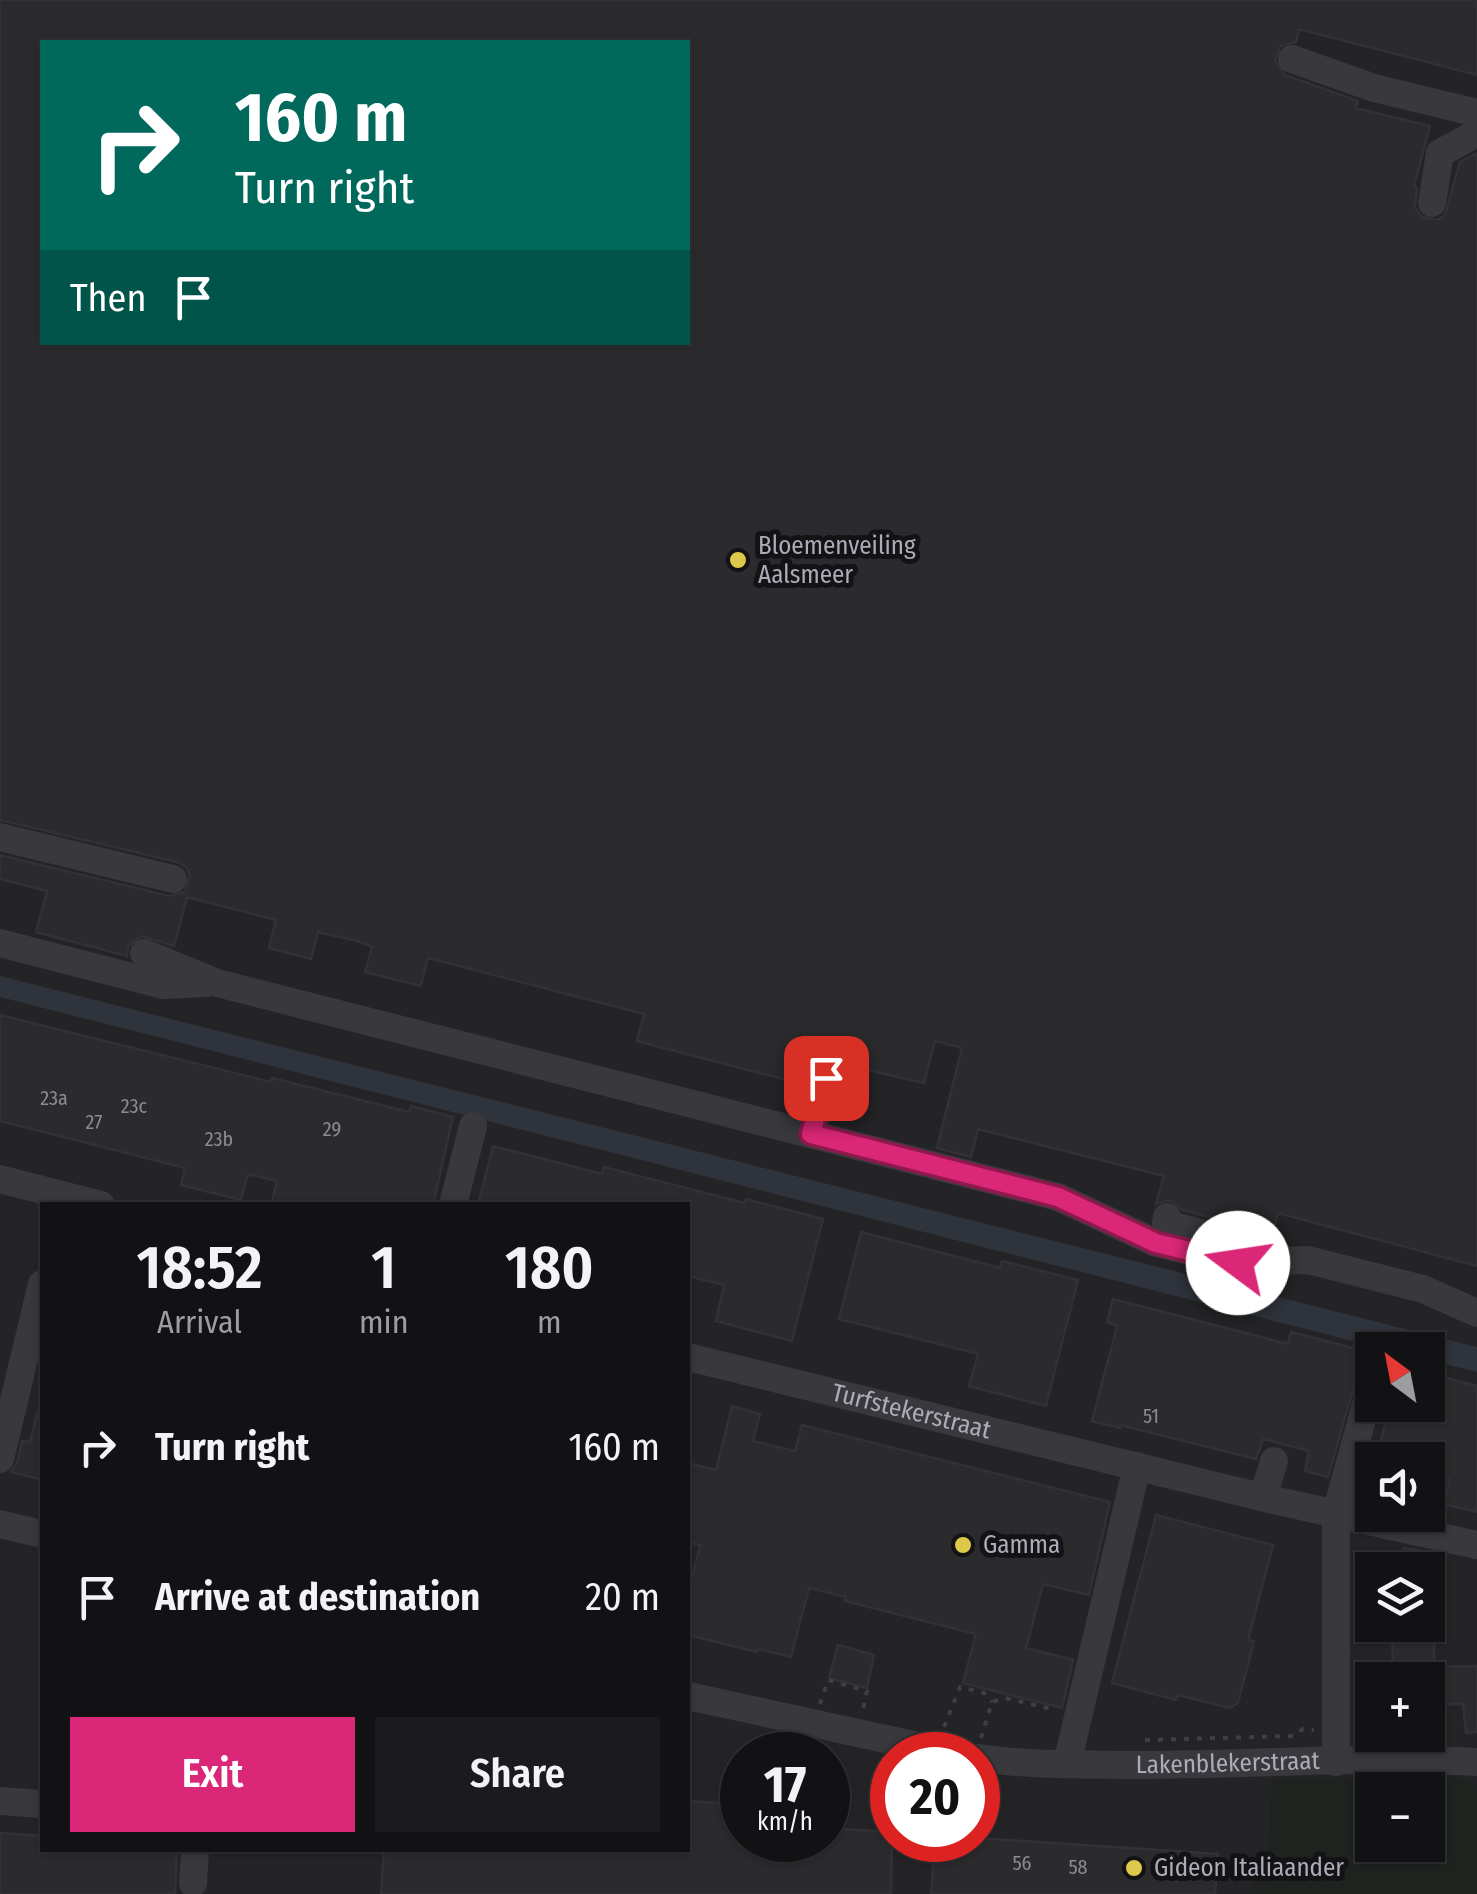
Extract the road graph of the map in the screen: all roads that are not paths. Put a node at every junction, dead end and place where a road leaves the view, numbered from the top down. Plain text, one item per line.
1 (1292, 59) dead end
2 (1477, 113) edge
3 (1477, 133) edge
4 (1432, 203) dead end
5 (0, 837) edge
6 (173, 879) dead end
7 (0, 942) edge
8 (144, 953) dead end
9 (217, 982) junction
10 (826, 1078) dead end
11 (473, 1126) dead end
12 (811, 1134) junction
13 (0, 1179) edge
14 (63, 1200) edge
15 (453, 1202) edge
16 (1168, 1217) dead end
17 (1308, 1260) junction
18 (40, 1292) edge
19 (1477, 1313) edge
20 (690, 1357) edge
21 (1361, 1422) edge
22 (0, 1460) edge
23 (1274, 1462) dead end
24 (1137, 1466) junction
25 (1263, 1498) junction
26 (1336, 1513) junction
27 (0, 1524) edge
28 (40, 1534) edge
29 (1477, 1545) edge
30 (690, 1696) edge
31 (887, 1732) edge
32 (1000, 1757) edge
33 (1336, 1762) junction
34 (1477, 1762) edge
35 (1066, 1764) junction
36 (0, 1801) edge
37 (40, 1804) edge
38 (195, 1852) edge
39 (194, 1882) dead end

1 - 2 street
3 - 4 street
5 - 6 street
7 - 9 street
8 - 9 street
9 - 12 street
10 - 12 street
11 - 15 street
12 - 17 street
13 - 14 street
16 - 17 street
17 - 19 street
18 - 22 street
20 - 24 street, Turfstekerstraat
21 - 26 street
23 - 25 street
24 - 25 street, Turfstekerstraat
24 - 35 street
25 - 26 street, Turfstekerstraat
26 - 29 street, Turfstekerstraat
26 - 33 street
27 - 28 street
30 - 31 street, Lakenblekerstraat
32 - 35 street, Lakenblekerstraat
33 - 34 street, Lakenblekerstraat
33 - 35 street, Lakenblekerstraat
36 - 37 street
38 - 39 street

